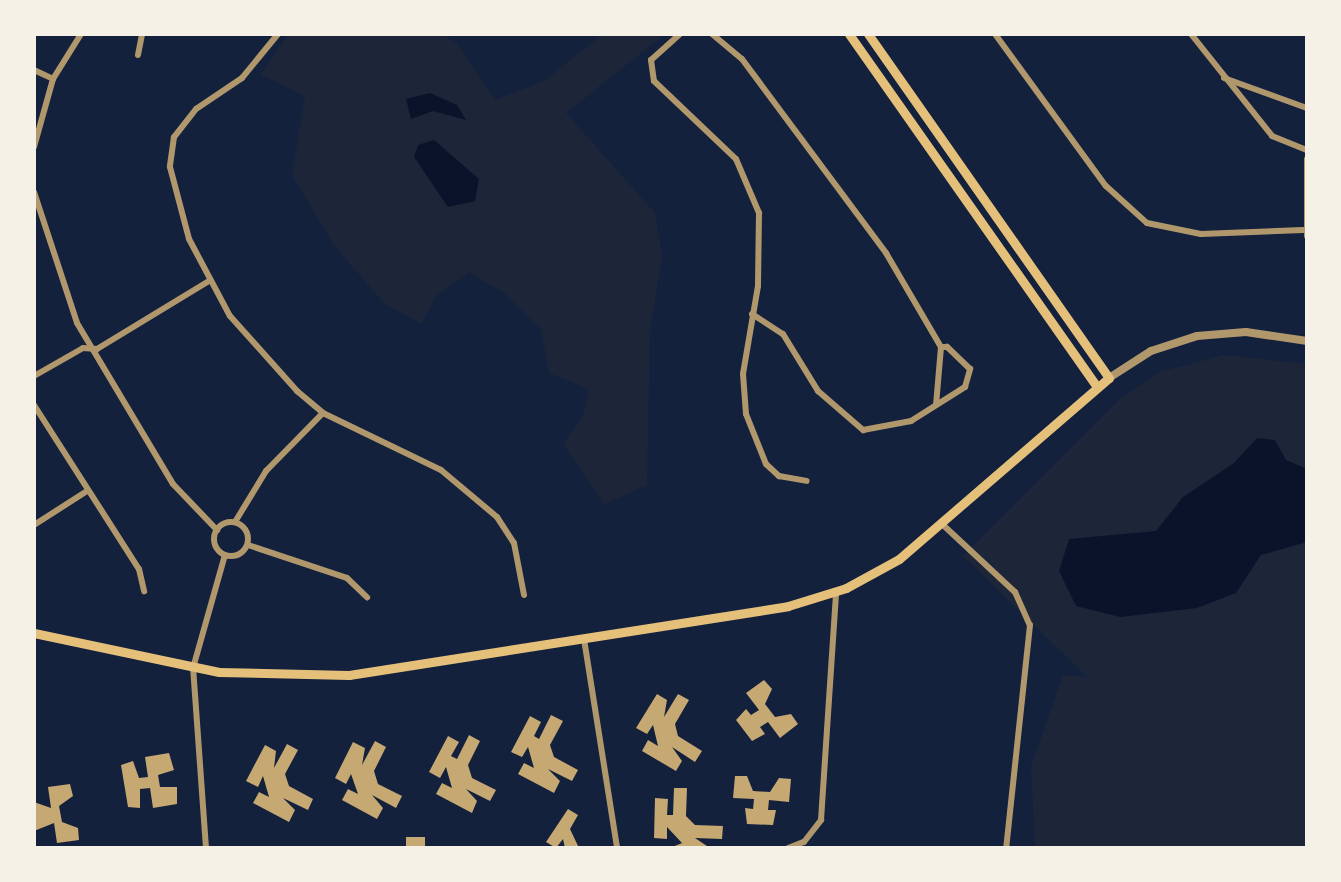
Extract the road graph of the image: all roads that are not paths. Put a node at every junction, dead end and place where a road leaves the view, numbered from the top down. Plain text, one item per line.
1 (81, 34) edge
2 (142, 34) edge
3 (278, 34) edge
4 (680, 34) edge
5 (712, 34) edge
6 (735, 34) edge
7 (849, 34) edge
8 (868, 34) edge
9 (995, 34) edge
10 (1191, 34) edge
11 (727, 42) junction
12 (138, 55) dead end
13 (34, 70) edge
14 (1224, 78) junction
15 (53, 79) junction
16 (1307, 108) edge
17 (34, 147) edge
18 (1307, 150) edge
19 (1307, 159) edge
20 (34, 193) edge
21 (1305, 233) edge
22 (209, 281) junction
23 (752, 314) junction
24 (1307, 341) edge
25 (941, 347) junction
26 (90, 348) junction
27 (34, 376) edge
28 (1109, 378) junction
29 (1097, 387) junction
30 (34, 405) edge
31 (936, 405) junction
32 (323, 413) junction
33 (807, 481) dead end
34 (87, 491) junction
35 (235, 522) junction
36 (942, 524) junction
37 (34, 525) edge
38 (217, 530) junction
39 (248, 545) junction
40 (225, 555) junction
41 (144, 591) dead end
42 (836, 592) junction
43 (524, 595) dead end
44 (367, 597) dead end
45 (34, 633) edge
46 (584, 639) junction
47 (193, 668) junction
48 (206, 848) edge
49 (617, 848) edge
50 (788, 848) edge
51 (1006, 848) edge

1 - 15 street
2 - 12 street
3 - 22 street
4 - 23 street
5 - 11 street
6 - 11 street
7 - 29 main road
8 - 28 main road
9 - 21 street
10 - 14 street
11 - 25 street
13 - 15 street
14 - 16 street
14 - 18 street
15 - 17 street
19 - 21 street
20 - 26 street
22 - 26 street
22 - 32 street
23 - 31 street
23 - 33 street
24 - 28 street
25 - 31 street
25 - 31 street
26 - 27 street
26 - 38 street
28 - 29 main road
29 - 36 main road
30 - 34 street
32 - 35 street
32 - 43 street
34 - 37 street
34 - 41 street
35 - 38 street
35 - 39 street
36 - 42 main road
36 - 51 street
38 - 40 street
39 - 40 street
39 - 44 street
40 - 47 street
42 - 46 main road
42 - 50 street
45 - 47 main road
46 - 47 main road
46 - 49 street
47 - 48 street

